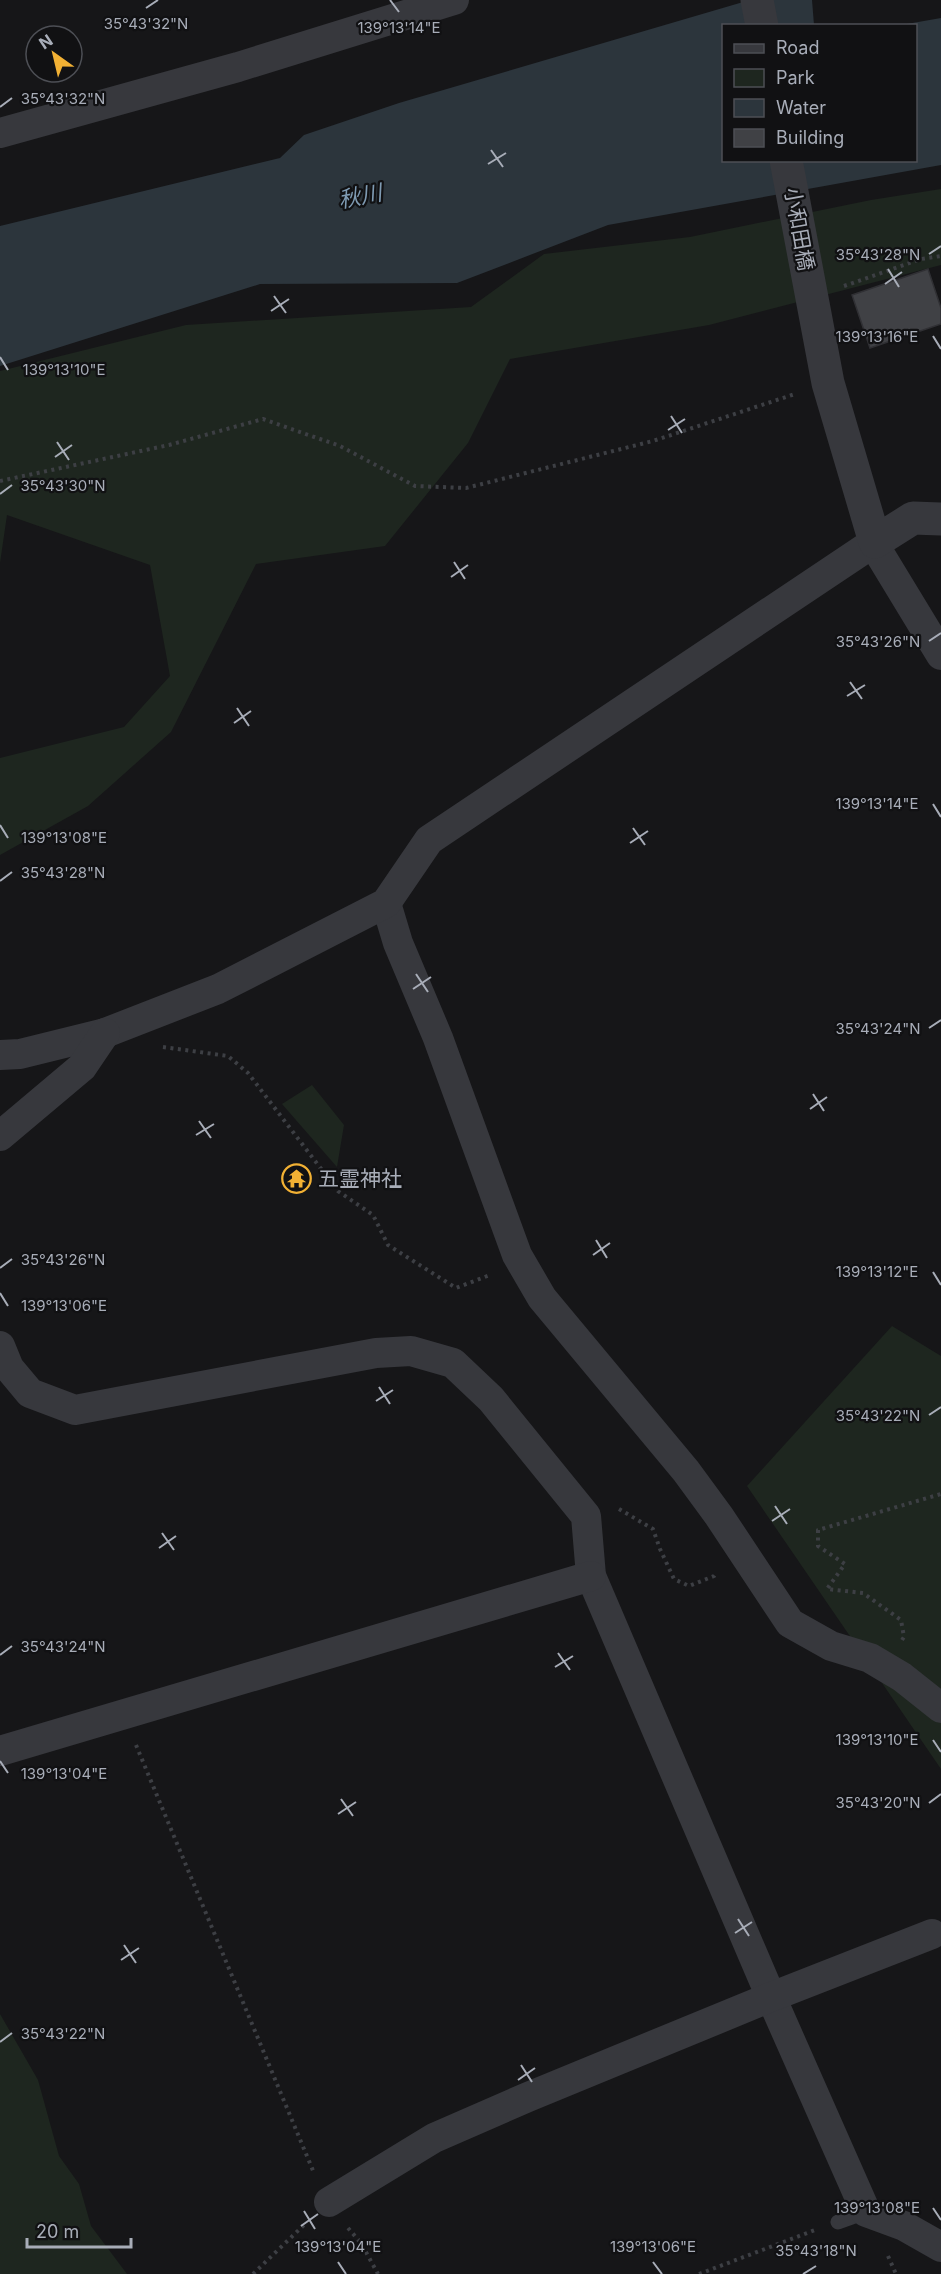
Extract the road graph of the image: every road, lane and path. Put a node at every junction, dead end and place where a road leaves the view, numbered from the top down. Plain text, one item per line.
1 (454, 0) edge
2 (757, 0) edge
3 (762, 24) edge
4 (0, 133) edge
5 (786, 162) edge
6 (941, 256) edge
7 (811, 297) junction
8 (828, 382) junction
9 (0, 481) edge
10 (941, 519) edge
11 (941, 655) edge
12 (386, 903) junction
13 (105, 1033) junction
14 (156, 1046) dead end
15 (0, 1055) edge
16 (0, 1136) edge
17 (517, 1255) junction
18 (0, 1346) edge
19 (941, 1494) edge
20 (586, 1516) junction
21 (746, 1559) junction
22 (591, 1576) junction
23 (870, 1658) junction
24 (941, 1708) edge
25 (124, 1714) junction
26 (0, 1751) edge
27 (932, 1934) dead end
28 (771, 1997) junction
29 (329, 2202) junction
30 (866, 2212) junction
31 (838, 2222) joint
32 (941, 2247) edge
33 (253, 2274) edge
34 (378, 2274) edge
35 (699, 2274) edge

1 - 4 street
2 - 3 street
5 - 7 street, 小和田橋
6 - 7 path
7 - 8 street, 小和田橋
8 - 9 path
8 - 10 street, 小和田橋
11 - 12 street
12 - 13 street
12 - 17 street
13 - 15 street
13 - 16 street
14 - 17 path
17 - 21 street
18 - 20 street
19 - 23 path
20 - 21 path
20 - 22 street
21 - 23 street
22 - 25 street
22 - 28 street
23 - 24 street
25 - 26 street
25 - 29 path
27 - 28 street
28 - 29 street
28 - 30 street
29 - 33 path
29 - 34 path
30 - 31 lane
30 - 32 street
31 - 35 path

